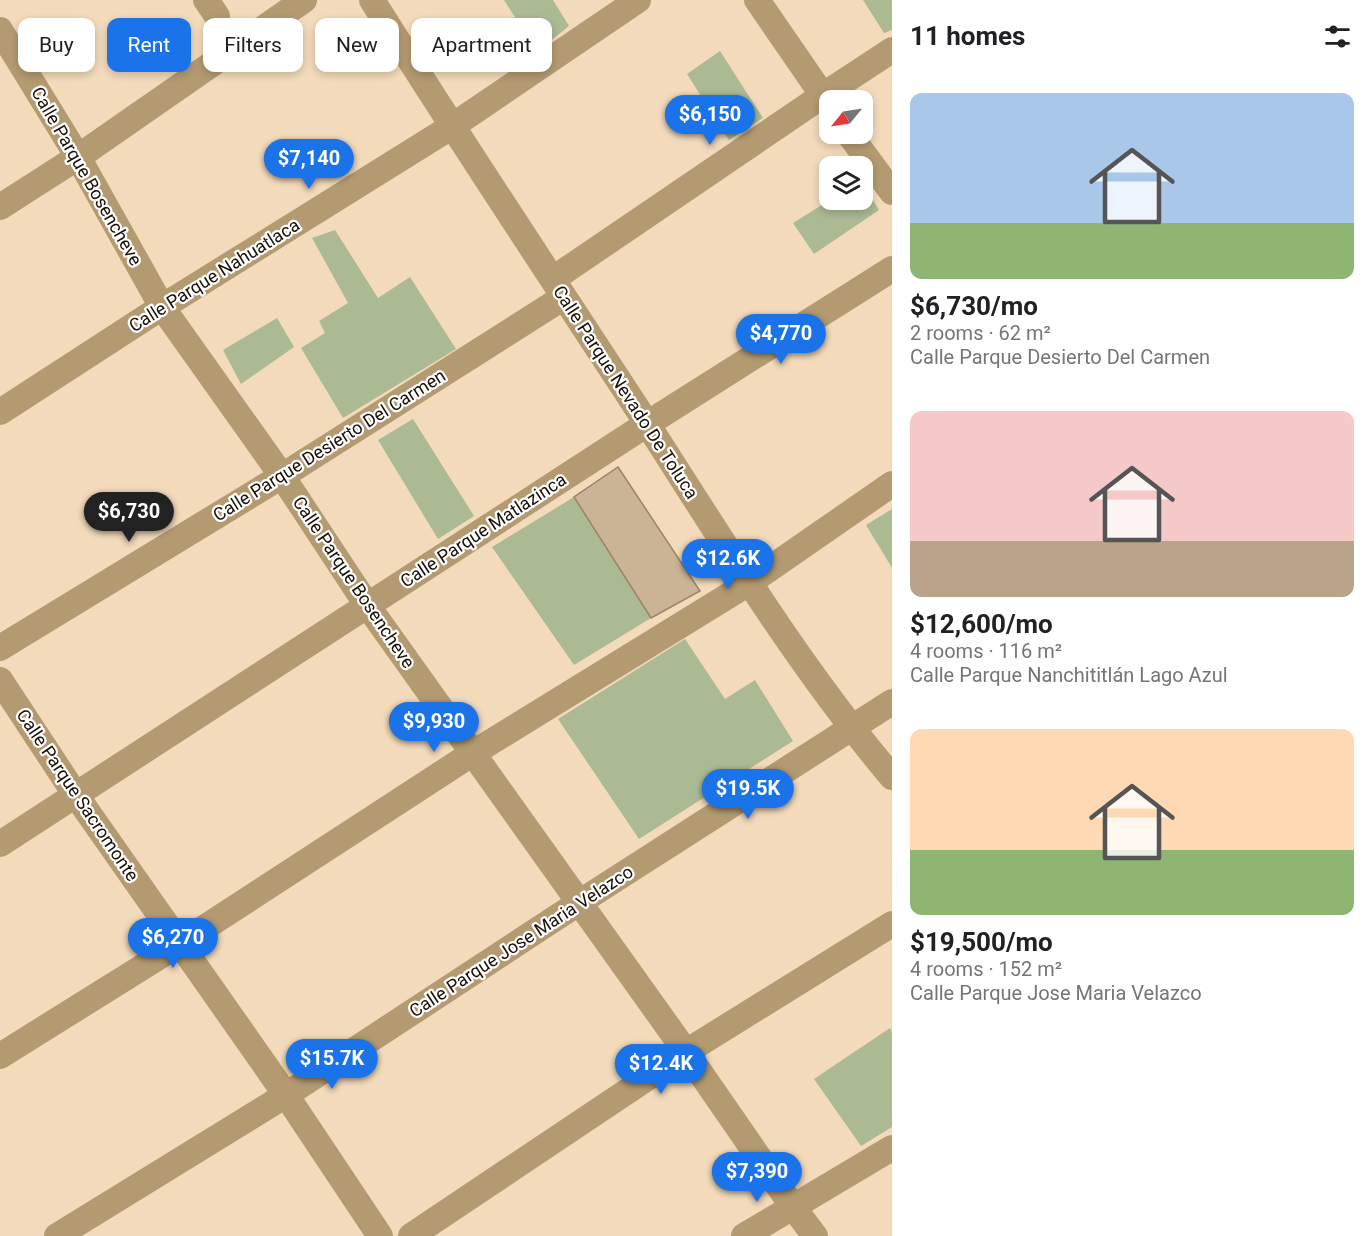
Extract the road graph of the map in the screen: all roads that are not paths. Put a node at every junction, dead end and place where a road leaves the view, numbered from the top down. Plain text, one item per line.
1 (304, 0) edge
2 (372, 0) edge
3 (638, 0) edge
4 (757, 0) edge
5 (0, 30) edge
6 (892, 51) edge
7 (841, 90) edge
8 (819, 91) edge
9 (819, 106) edge
10 (451, 127) junction
11 (856, 144) edge
12 (78, 157) junction
13 (892, 192) edge
14 (0, 207) edge
15 (892, 269) edge
16 (559, 288) junction
17 (162, 307) junction
18 (0, 412) edge
19 (647, 424) junction
20 (282, 476) junction
21 (892, 484) edge
22 (749, 582) junction
23 (368, 605) junction
24 (0, 648) edge
25 (0, 680) edge
26 (892, 702) edge
27 (851, 728) junction
28 (473, 753) junction
29 (892, 777) edge
30 (75, 794) junction
31 (0, 844) edge
32 (580, 902) junction
33 (892, 924) edge
34 (181, 943) junction
35 (686, 1052) junction
36 (0, 1056) edge
37 (286, 1095) junction
38 (892, 1148) edge
39 (793, 1207) junction
40 (57, 1236) edge
41 (380, 1236) edge
42 (411, 1236) edge
43 (744, 1236) edge
44 (815, 1236) edge

1 - 12 street
2 - 10 street, Calle Parque Nevado De Toluca
3 - 10 street, Calle Parque Nahuatlaca
4 - 8 street
5 - 12 street, Calle Parque Bosencheve
6 - 7 street, Calle Parque Desierto Del Carmen
9 - 16 street, Calle Parque Desierto Del Carmen
10 - 16 street, Calle Parque Nevado De Toluca
10 - 17 street, Calle Parque Nahuatlaca
11 - 13 street
12 - 14 street
12 - 17 street, Calle Parque Bosencheve
15 - 19 street, Calle Parque Matlazinca
16 - 19 street, Calle Parque Nevado De Toluca
16 - 20 street, Calle Parque Desierto Del Carmen
17 - 18 street, Calle Parque Nahuatlaca
17 - 20 street, Calle Parque Bosencheve
19 - 22 street, Calle Parque Nevado De Toluca
19 - 23 street, Calle Parque Matlazinca
20 - 23 street, Calle Parque Bosencheve
20 - 24 street, Calle Parque Desierto Del Carmen
21 - 22 street
22 - 27 street, Calle Parque Nevado De Toluca
22 - 28 street
23 - 28 street, Calle Parque Bosencheve
23 - 30 street, Calle Parque Matlazinca
25 - 30 street, Calle Parque Sacromonte
26 - 27 street, Calle Parque Jose Maria Velazco
27 - 29 street, Calle Parque Nevado De Toluca
27 - 32 street, Calle Parque Jose Maria Velazco
28 - 32 street, Calle Parque Bosencheve
28 - 34 street
30 - 31 street, Calle Parque Matlazinca
30 - 34 street, Calle Parque Sacromonte
32 - 35 street, Calle Parque Bosencheve
32 - 37 street, Calle Parque Jose Maria Velazco
33 - 35 street
34 - 36 street
34 - 37 street, Calle Parque Sacromonte
35 - 39 street, Calle Parque Bosencheve
35 - 42 street
37 - 40 street, Calle Parque Jose Maria Velazco
37 - 41 street, Calle Parque Sacromonte
38 - 39 street
39 - 43 street
39 - 44 street, Calle Parque Bosencheve

